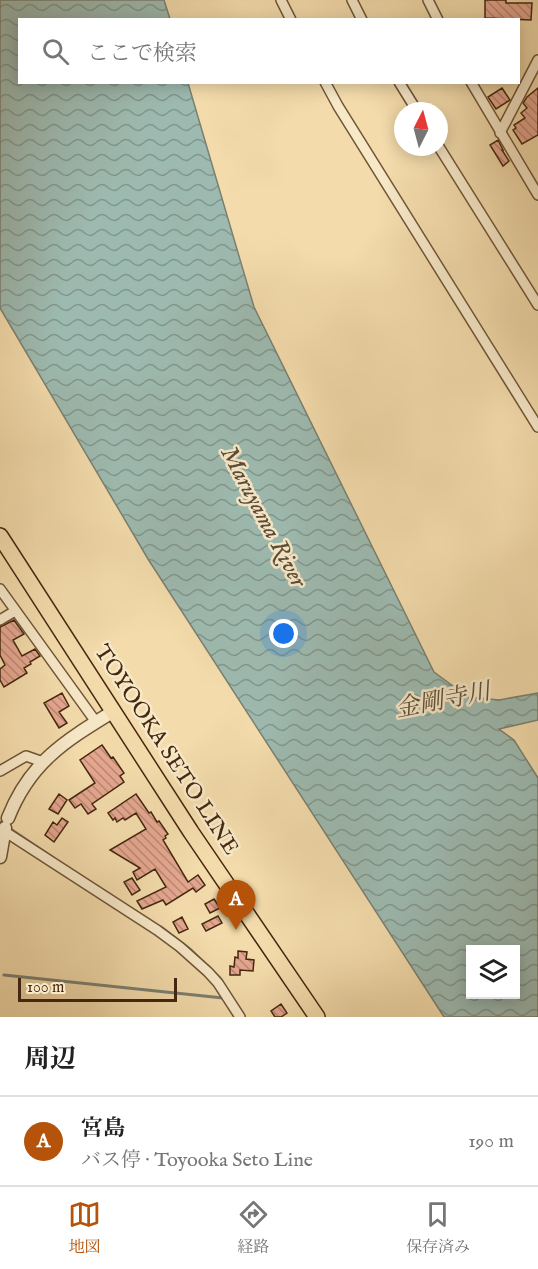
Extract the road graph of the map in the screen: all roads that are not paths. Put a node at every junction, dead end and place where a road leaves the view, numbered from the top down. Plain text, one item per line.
1 (281, 0) edge
2 (352, 0) edge
3 (428, 0) edge
4 (290, 18) edge
5 (361, 18) edge
6 (437, 18) edge
7 (538, 60) edge
8 (326, 84) edge
9 (400, 84) edge
10 (472, 84) edge
11 (411, 102) edge
12 (500, 133) junction
13 (445, 156) edge
14 (538, 195) edge
15 (538, 305) edge
16 (538, 427) edge
17 (0, 536) edge
18 (0, 589) edge
19 (15, 611) junction
20 (0, 620) edge
21 (114, 711) junction
22 (96, 722) junction
23 (43, 762) junction
24 (0, 771) edge
25 (4, 823) edge
26 (0, 857) edge
27 (240, 1017) edge
28 (317, 1017) edge

1 - 4 street
2 - 5 street
3 - 6 street
7 - 12 street
8 - 16 street
9 - 11 street
10 - 12 street
12 - 14 street
13 - 15 street
17 - 21 main road, TOYOOKA SETO LINE
18 - 19 street
19 - 20 street
19 - 22 street
21 - 22 street
21 - 28 main road, TOYOOKA SETO LINE
22 - 23 street
23 - 24 street
23 - 25 street
25 - 26 street
25 - 27 street

